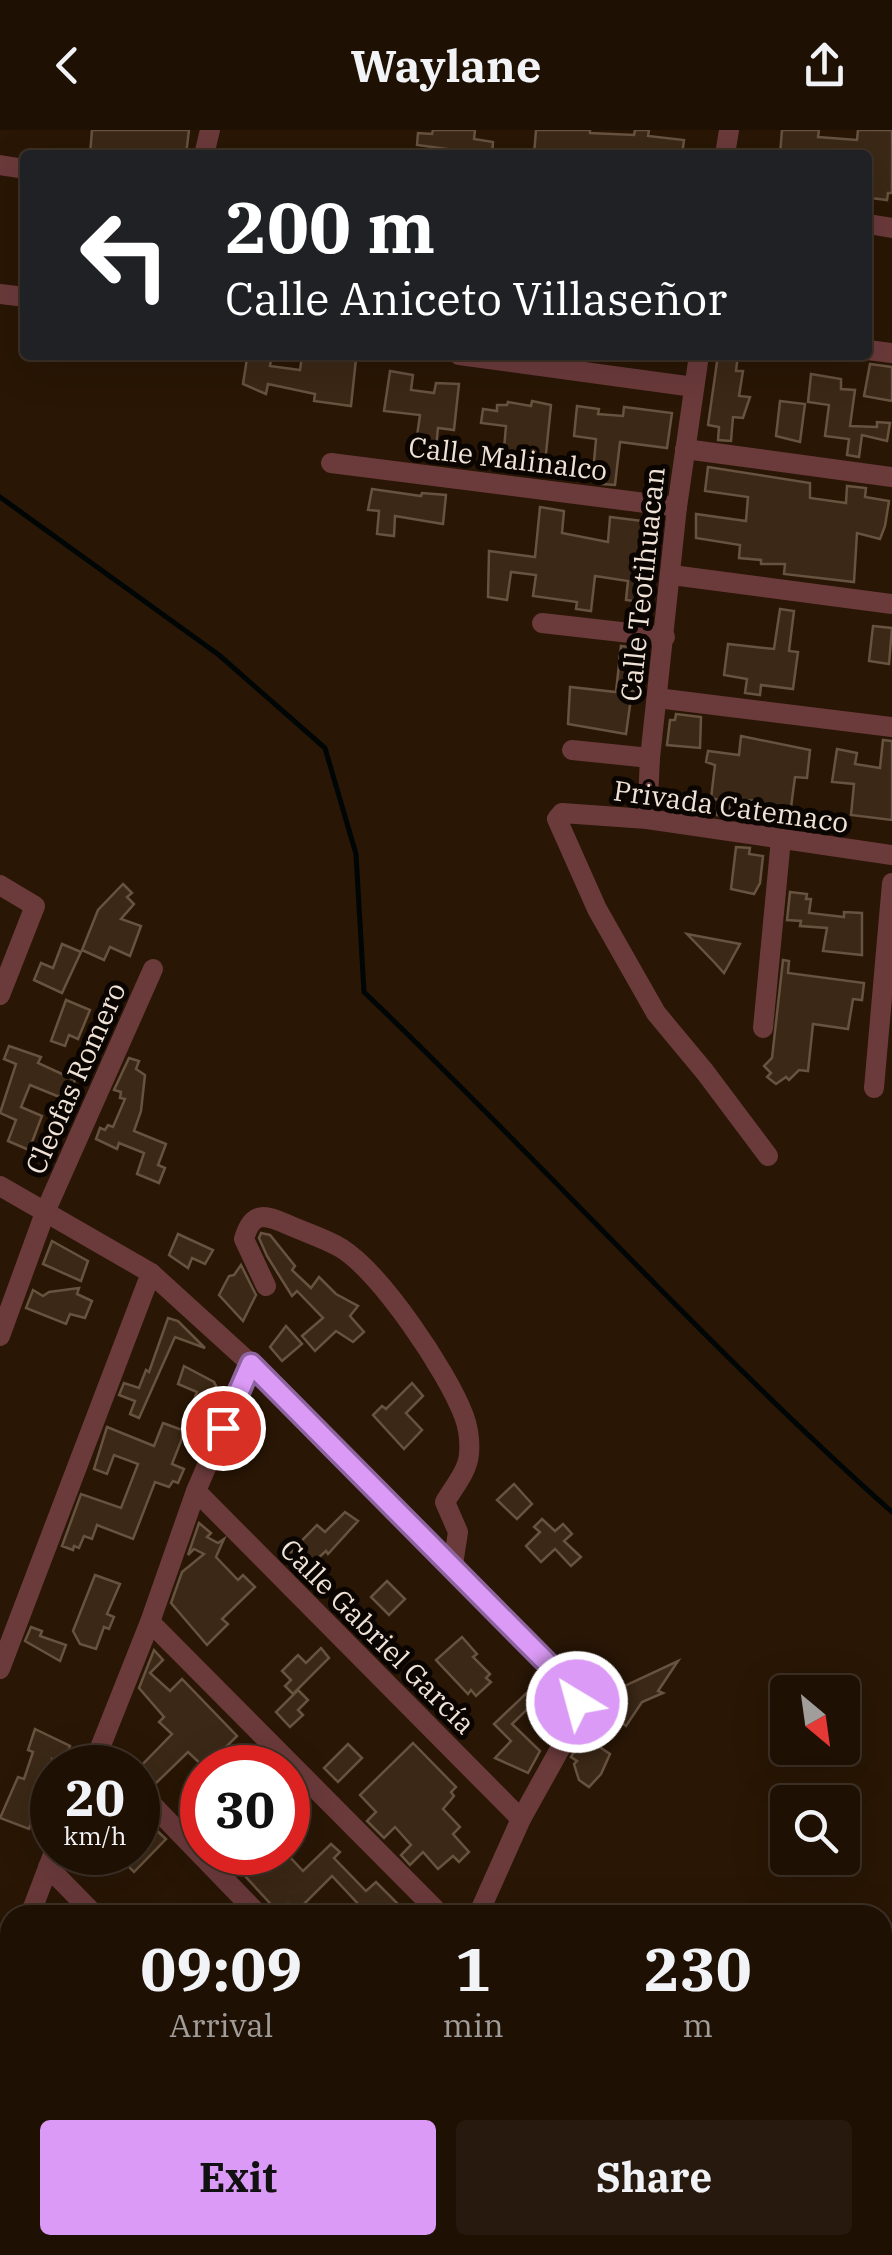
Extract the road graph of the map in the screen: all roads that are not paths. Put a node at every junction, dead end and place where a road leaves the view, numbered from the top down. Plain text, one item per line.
1 (496, 360) edge
2 (698, 360) edge
3 (694, 387) junction
4 (686, 448) junction
5 (331, 463) dead end
6 (892, 476) edge
7 (677, 507) junction
8 (672, 575) junction
9 (892, 604) edge
10 (542, 623) dead end
11 (665, 637) junction
12 (657, 698) junction
13 (892, 727) edge
14 (572, 750) dead end
15 (650, 758) junction
16 (648, 819) junction
17 (782, 839) junction
18 (892, 855) edge
19 (892, 883) edge
20 (0, 885) edge
21 (153, 968) dead end
22 (0, 995) edge
23 (763, 1028) dead end
24 (874, 1088) dead end
25 (768, 1156) dead end
26 (0, 1186) edge
27 (46, 1210) junction
28 (151, 1272) junction
29 (266, 1286) dead end
30 (0, 1336) edge
31 (251, 1364) junction
32 (196, 1491) junction
33 (453, 1565) junction
34 (150, 1622) junction
35 (0, 1668) edge
36 (102, 1745) edge
37 (160, 1813) edge
38 (521, 1820) junction
39 (45, 1875) edge
40 (63, 1875) edge
41 (34, 1905) edge
42 (87, 1905) edge
43 (249, 1905) edge
44 (430, 1905) edge
45 (483, 1905) edge

1 - 3 street
2 - 3 street, Calle Teotihuacan
3 - 4 street, Calle Teotihuacan
4 - 6 street
4 - 7 street, Calle Teotihuacan
5 - 7 street, Calle Malinalco
7 - 8 street, Calle Teotihuacan
8 - 9 street
8 - 11 street, Calle Teotihuacan
10 - 11 street
11 - 12 street, Calle Teotihuacan
12 - 13 street
12 - 15 street, Calle Teotihuacan
14 - 15 street
15 - 16 street, Calle Teotihuacan
16 - 17 street, Privada Catemaco
16 - 25 street, Privada Catemaco
17 - 18 street, Privada Catemaco
17 - 23 street
19 - 24 street
20 - 22 street
21 - 27 street, Cleofas Romero
26 - 27 street
27 - 28 street
27 - 30 street, Cleofas Romero
28 - 31 street
28 - 35 street
29 - 33 street
31 - 32 street
31 - 33 street
32 - 34 street
32 - 38 street, Calle Gabriel García
33 - 38 street
34 - 36 street
34 - 44 street
37 - 43 street
38 - 45 street
39 - 41 street
40 - 42 street

